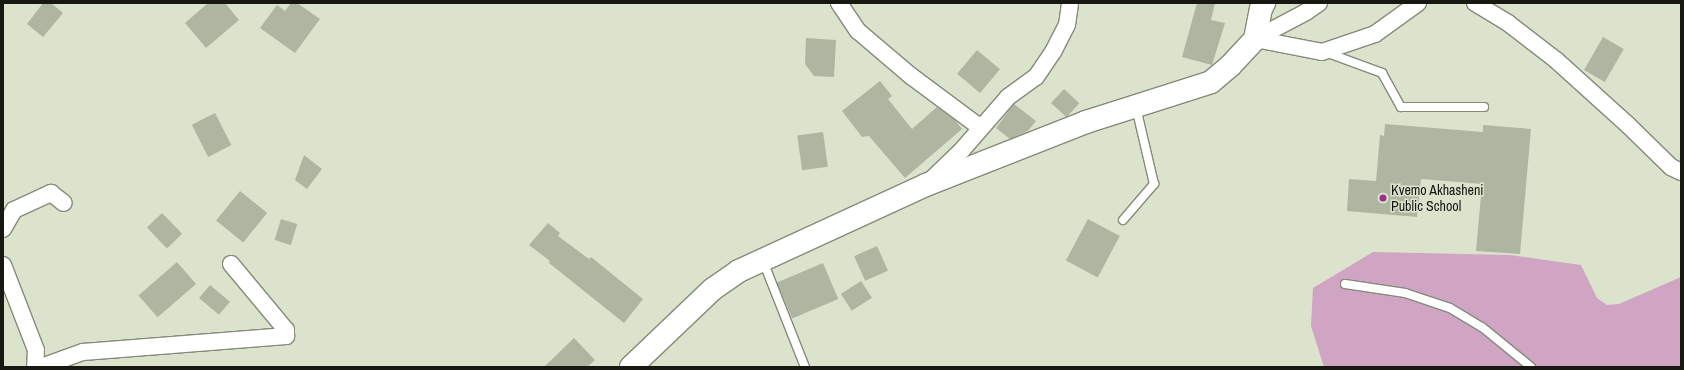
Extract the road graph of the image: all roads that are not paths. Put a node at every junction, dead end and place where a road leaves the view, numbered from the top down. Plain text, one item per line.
1 (839, 3) edge
2 (1070, 3) edge
3 (1264, 3) edge
4 (1319, 3) edge
5 (1418, 3) edge
6 (1475, 3) edge
7 (1255, 39) junction
8 (1322, 52) junction
9 (1136, 106) junction
10 (1484, 108) dead end
11 (981, 128) junction
12 (1681, 172) edge
13 (926, 185) junction
14 (64, 203) dead end
15 (1123, 220) dead end
16 (3, 229) edge
17 (762, 260) junction
18 (231, 264) dead end
19 (3, 265) edge
20 (1345, 284) dead end
21 (35, 367) edge
22 (41, 367) edge
23 (632, 367) edge
24 (805, 367) edge
25 (1531, 367) edge

1 - 11 street
2 - 11 street
3 - 7 street
4 - 7 street
5 - 8 street
6 - 12 street
7 - 8 street
7 - 9 street
8 - 10 lane
9 - 13 street
9 - 15 lane
11 - 13 street
13 - 17 street
14 - 16 street
17 - 23 street
17 - 24 lane
18 - 22 street
19 - 21 street
20 - 25 lane

